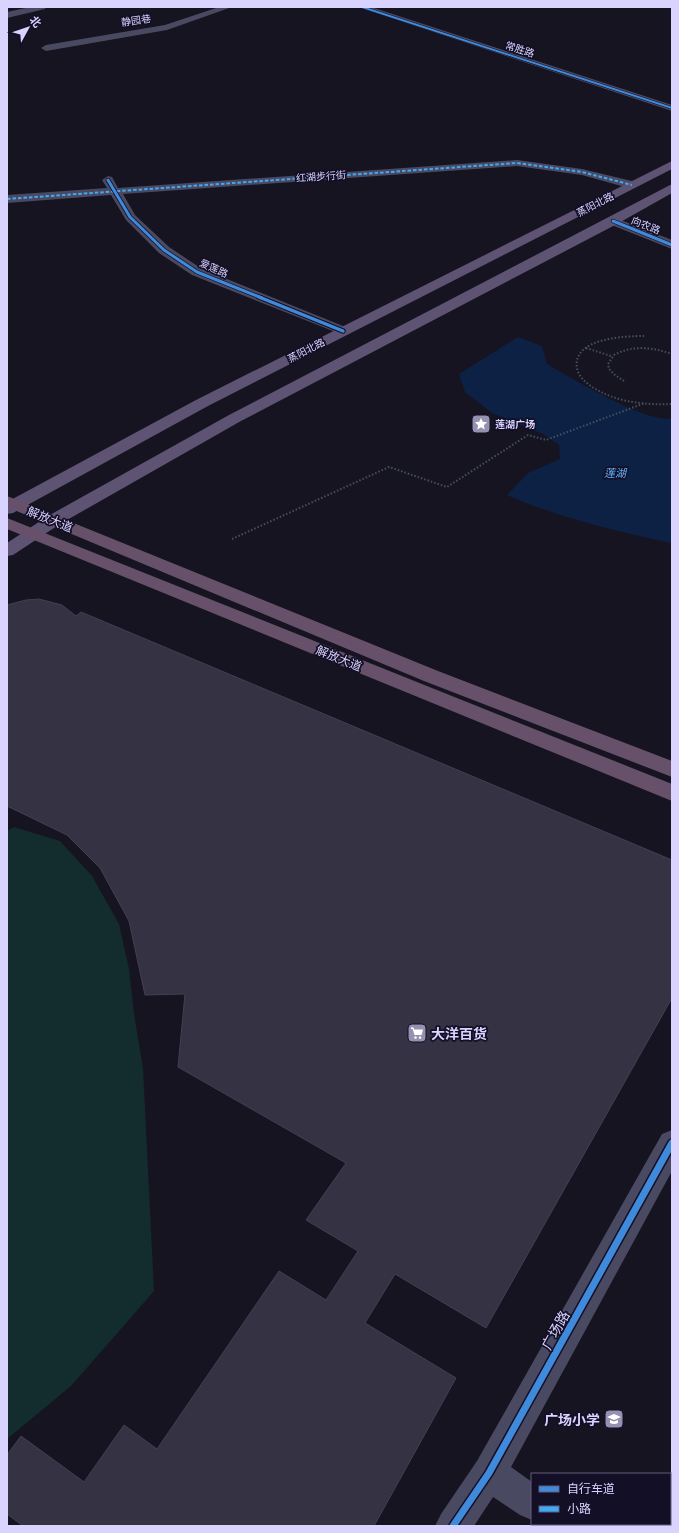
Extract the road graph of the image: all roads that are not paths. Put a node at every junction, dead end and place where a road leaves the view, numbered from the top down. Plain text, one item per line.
1 (27, 7) edge
2 (42, 7) edge
3 (228, 7) edge
4 (362, 7) edge
5 (372, 7) edge
6 (7, 11) edge
7 (7, 15) edge
8 (46, 48) dead end
9 (672, 105) edge
10 (672, 108) edge
11 (672, 164) edge
12 (632, 185) junction
13 (111, 186) junction
14 (672, 188) edge
15 (7, 199) edge
16 (613, 221) junction
17 (672, 245) edge
18 (343, 331) junction
19 (10, 505) edge
20 (54, 520) junction
21 (7, 523) edge
22 (33, 534) junction
23 (7, 551) edge
24 (672, 769) edge
25 (672, 793) edge
26 (672, 1143) edge
27 (489, 1473) junction
28 (531, 1502) edge
29 (453, 1526) edge

1 - 6 street
2 - 7 street
3 - 8 street, 静园巷
4 - 10 street, 常胜路
5 - 9 street, 常胜路
11 - 12 main road, 蒸阳北路
12 - 13 street, 红湖步行街
12 - 18 main road, 蒸阳北路
13 - 15 street, 红湖步行街
13 - 18 street, 爱莲路
14 - 16 main road, 蒸阳北路
16 - 17 street, 向农路
16 - 20 main road, 蒸阳北路
18 - 19 main road, 蒸阳北路
19 - 20 highway, 解放大道
20 - 22 main road, 蒸阳北路
20 - 24 highway, 解放大道
21 - 22 highway, 解放大道
22 - 23 main road, 蒸阳北路
22 - 25 highway, 解放大道
26 - 27 street, 广场路
27 - 28 street
27 - 29 street, 广场路

